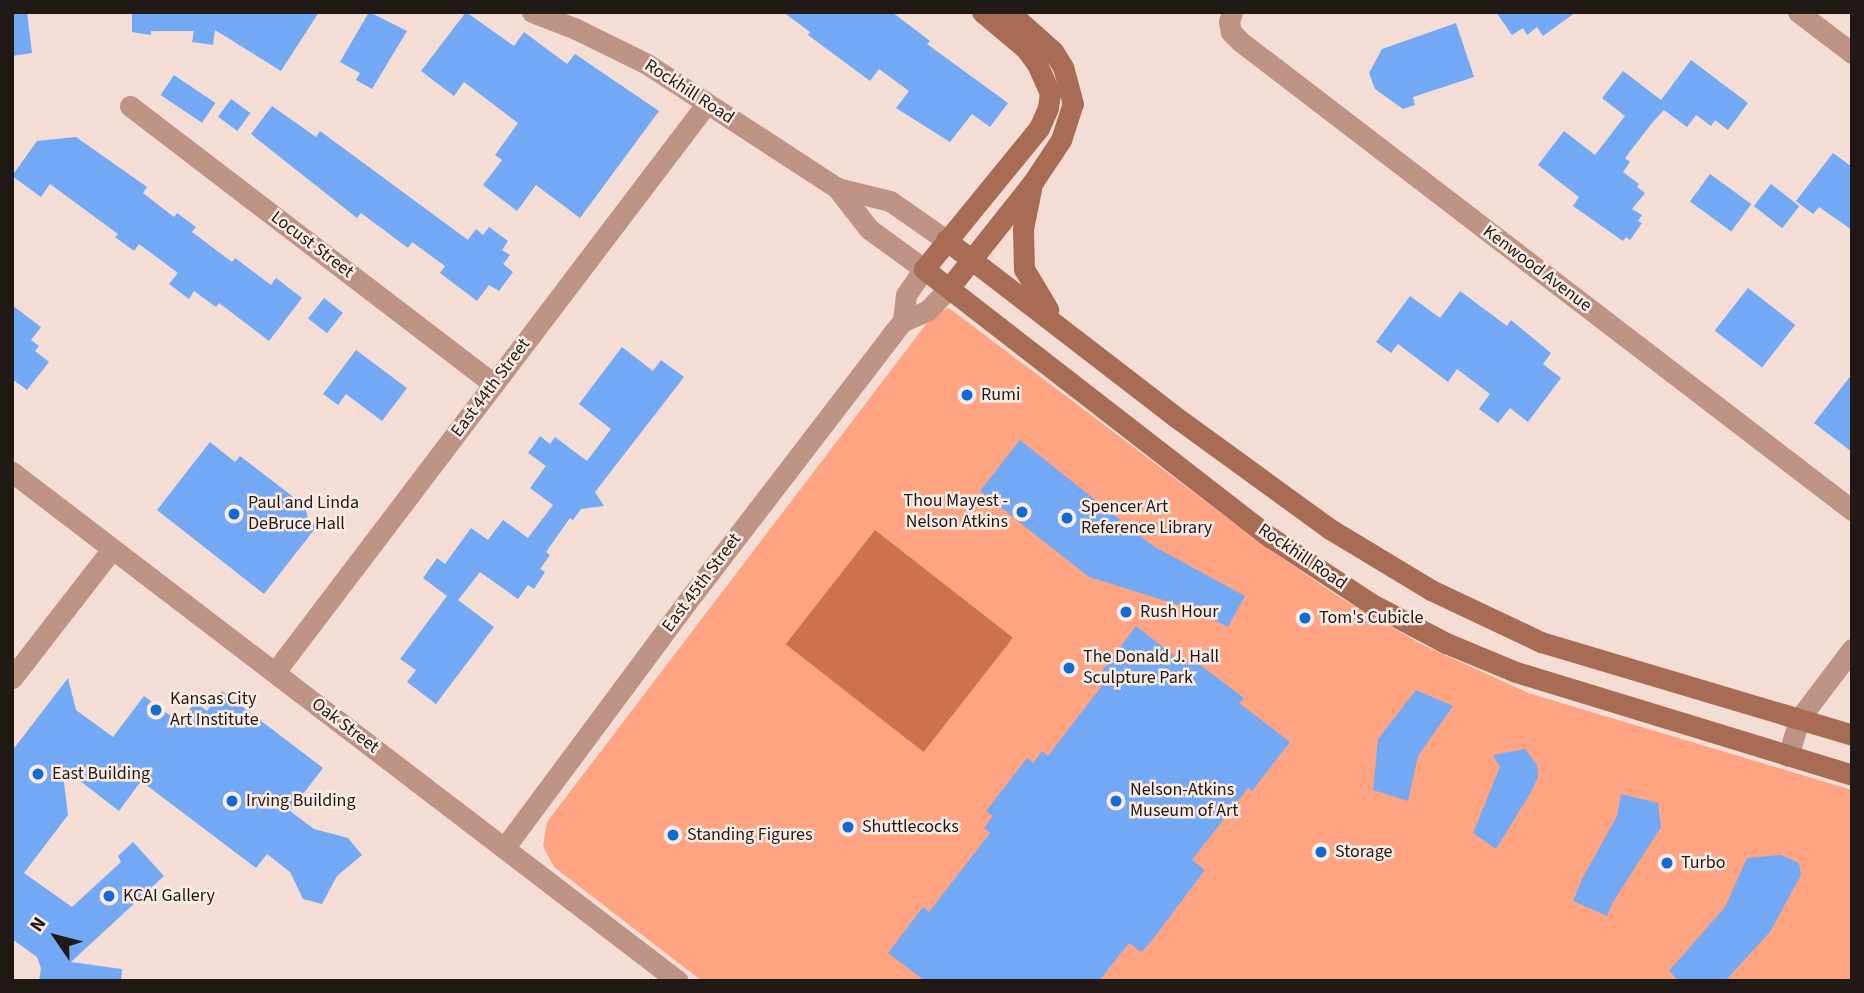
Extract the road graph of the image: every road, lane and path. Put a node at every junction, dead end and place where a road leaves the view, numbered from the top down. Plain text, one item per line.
1 (532, 12) edge
2 (982, 12) edge
3 (1009, 12) edge
4 (1798, 12) edge
5 (1231, 17) edge
6 (1852, 52) edge
7 (707, 103) junction
8 (130, 106) dead end
9 (1033, 182) junction
10 (837, 188) junction
11 (946, 240) junction
12 (971, 258) junction
13 (924, 269) junction
14 (949, 288) junction
15 (903, 321) junction
16 (1063, 328) junction
17 (494, 384) junction
18 (12, 472) edge
19 (1852, 510) edge
20 (111, 549) junction
21 (1852, 649) edge
22 (275, 672) junction
23 (12, 678) edge
24 (1799, 719) junction
25 (1852, 735) edge
26 (1788, 756) junction
27 (1852, 775) edge
28 (505, 848) junction
29 (678, 981) edge

1 - 7 street, Rockhill Road
2 - 11 main road, East 45th Street
3 - 9 main road, East 45th Street
4 - 6 street
5 - 19 street, Kenwood Avenue
7 - 10 street, Rockhill Road
7 - 17 street, East 44th Street
8 - 17 street, Locust Street
9 - 12 main road, East 45th Street
9 - 16 main road
10 - 11 street, Rockhill Road
10 - 13 street, Rockhill Road
11 - 12 main road, Rockhill Road
11 - 13 main road, East 45th Street
12 - 14 main road, East 45th Street
12 - 16 main road, Rockhill Road
13 - 14 main road, Rockhill Road
13 - 15 street, East 45th Street
14 - 15 street, East 45th Street
14 - 26 main road, Rockhill Road
15 - 28 street, East 45th Street
16 - 24 main road, Rockhill Road
17 - 22 street, East 44th Street
18 - 20 street, Oak Street
20 - 22 street, Oak Street
20 - 23 street
21 - 24 street
22 - 28 street, Oak Street
24 - 25 main road, Rockhill Road
24 - 26 street
26 - 27 main road, Rockhill Road
28 - 29 street, Oak Street

